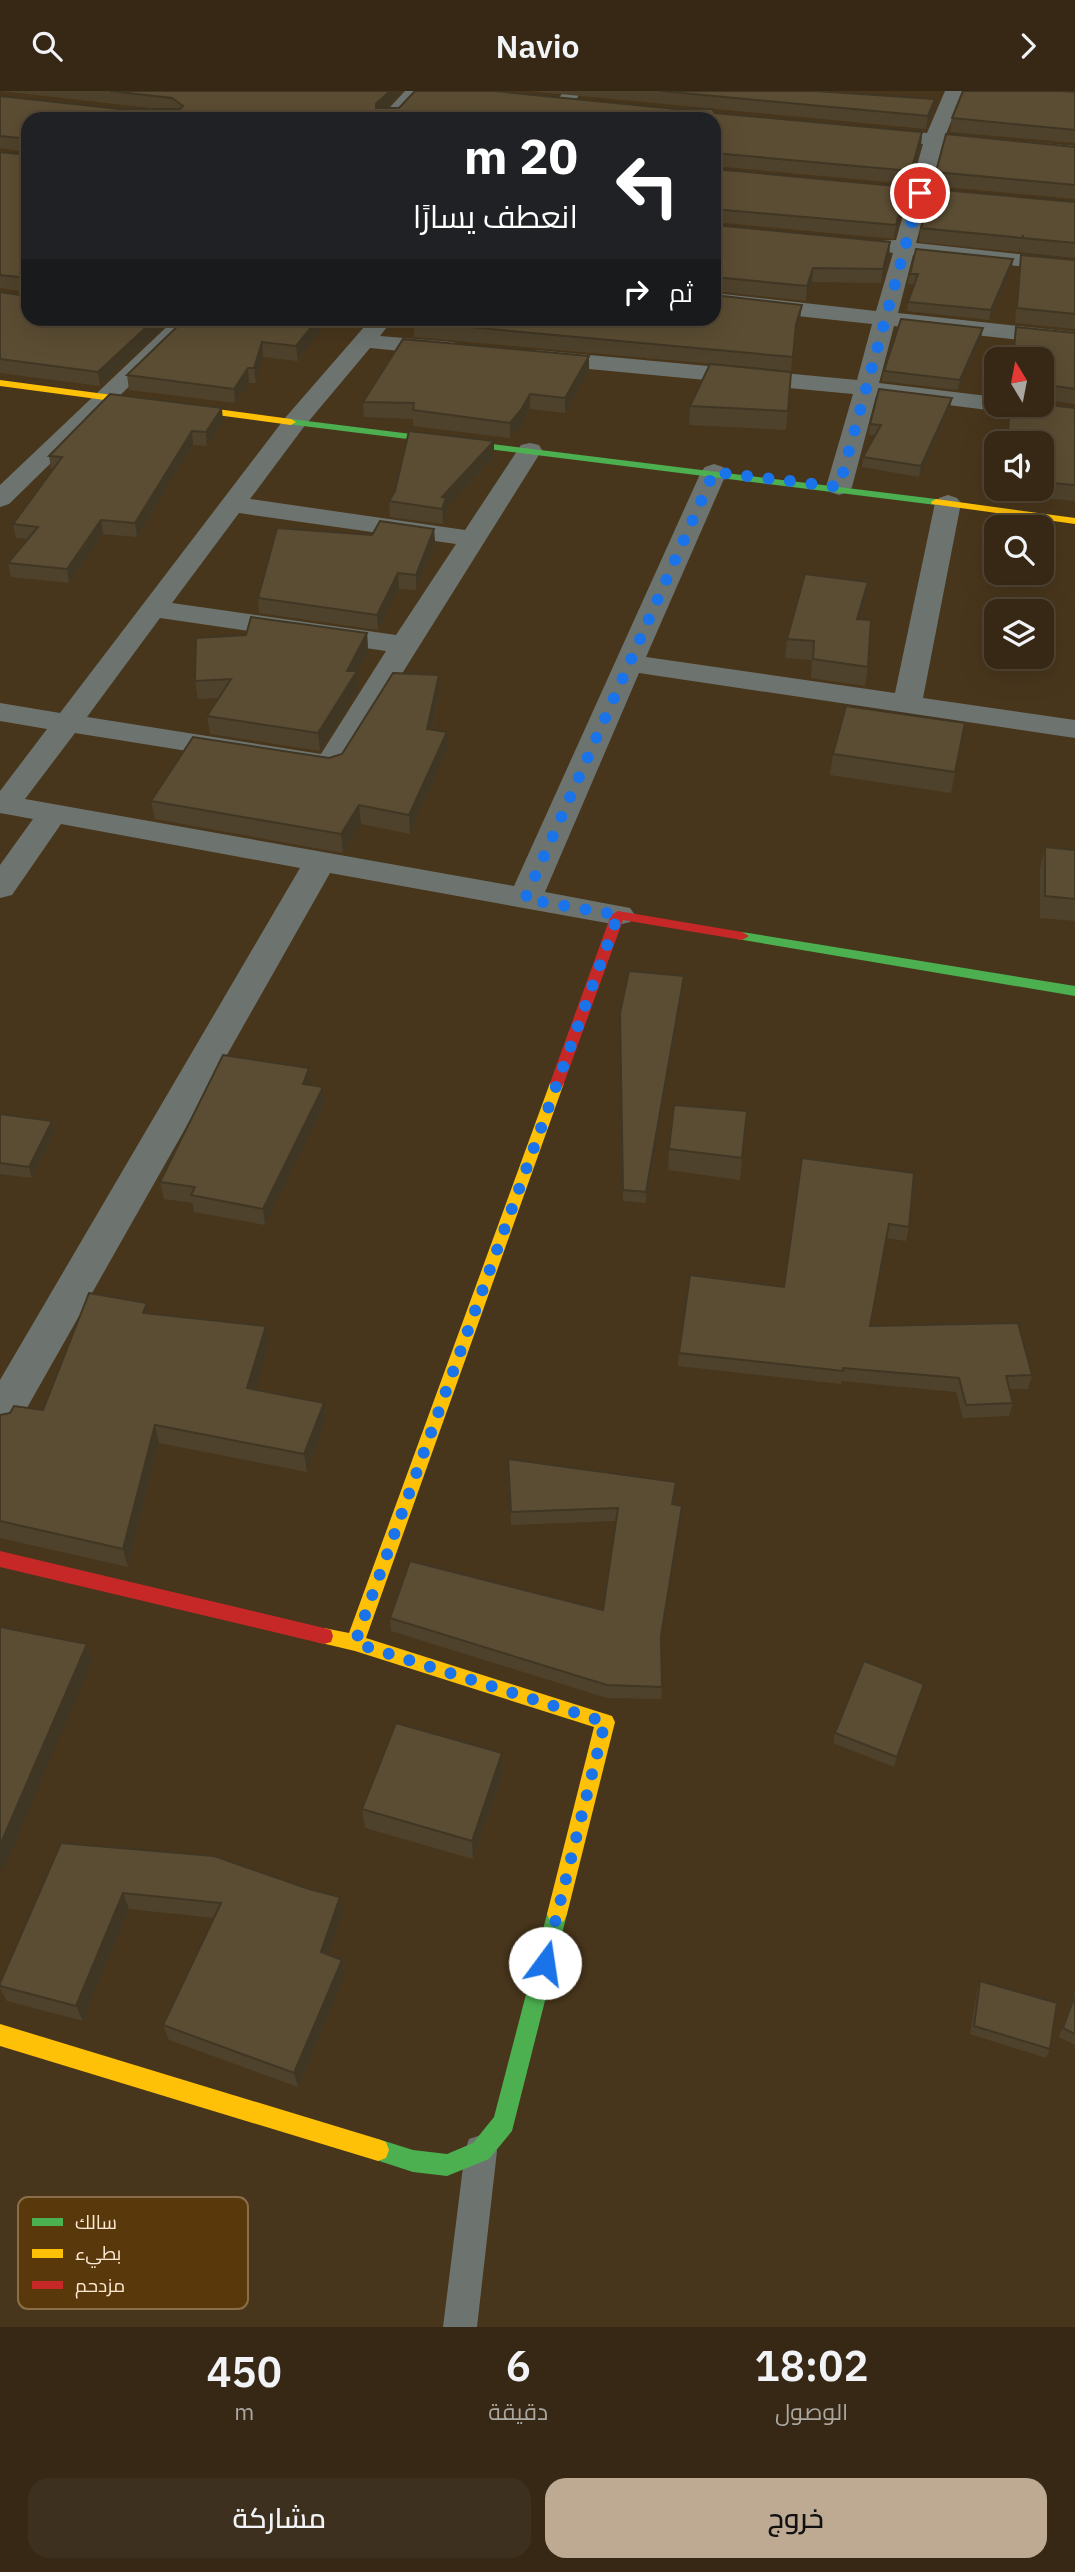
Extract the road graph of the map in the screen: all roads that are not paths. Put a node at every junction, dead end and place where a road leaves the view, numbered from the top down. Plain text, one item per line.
1 (415, 91) edge
2 (954, 91) edge
3 (573, 99) edge
4 (539, 100) edge
5 (395, 112) edge
6 (559, 112) edge
7 (853, 132) edge
8 (934, 140) junction
9 (1075, 152) edge
10 (913, 192) junction
11 (946, 195) edge
12 (864, 244) edge
13 (905, 247) junction
14 (1075, 266) edge
15 (721, 301) edge
16 (885, 319) junction
17 (179, 326) edge
18 (376, 326) edge
19 (1075, 339) edge
20 (363, 341) junction
21 (472, 351) edge
22 (513, 355) edge
23 (0, 383) edge
24 (866, 388) junction
25 (105, 398) junction
26 (984, 402) edge
27 (294, 423) junction
28 (530, 450) junction
29 (714, 472) junction
30 (10, 477) edge
31 (839, 487) junction
32 (0, 499) edge
33 (948, 503) junction
34 (233, 504) junction
35 (1075, 521) edge
36 (472, 539) junction
37 (153, 609) junction
38 (404, 646) junction
39 (630, 663) junction
40 (907, 704) junction
41 (0, 712) edge
42 (67, 723) junction
43 (1075, 729) edge
44 (2, 804) edge
45 (53, 814) junction
46 (320, 862) junction
47 (0, 888) edge
48 (525, 899) junction
49 (618, 915) junction
50 (1075, 991) edge
51 (0, 1417) edge
52 (0, 1559) edge
53 (355, 1643) junction
54 (0, 2035) edge
55 (481, 2151) junction
56 (460, 2327) edge

1 - 5 street
2 - 8 street
3 - 4 street
3 - 6 street
7 - 8 street
8 - 9 street
8 - 10 street
10 - 11 street
10 - 13 street
12 - 13 street
13 - 14 street
13 - 16 street
15 - 16 street
16 - 19 street
16 - 24 street
17 - 25 street
18 - 20 street
20 - 21 street
20 - 27 street
22 - 24 street
23 - 25 street
24 - 26 street
24 - 31 street
25 - 27 street
25 - 30 street
27 - 28 street
27 - 34 street
28 - 29 street
28 - 36 street
29 - 31 street
29 - 39 street
30 - 32 street
31 - 33 street
33 - 35 street
33 - 40 street
34 - 36 street
34 - 37 street
36 - 38 street
37 - 38 street
37 - 42 street
38 - 42 street
39 - 40 street
39 - 48 street
40 - 43 street
41 - 42 street
42 - 44 street
44 - 45 street
45 - 46 street
45 - 47 street
46 - 48 street
46 - 51 street
48 - 49 street
49 - 50 street
49 - 53 street
52 - 53 street
53 - 55 street
54 - 55 street
55 - 56 lane

